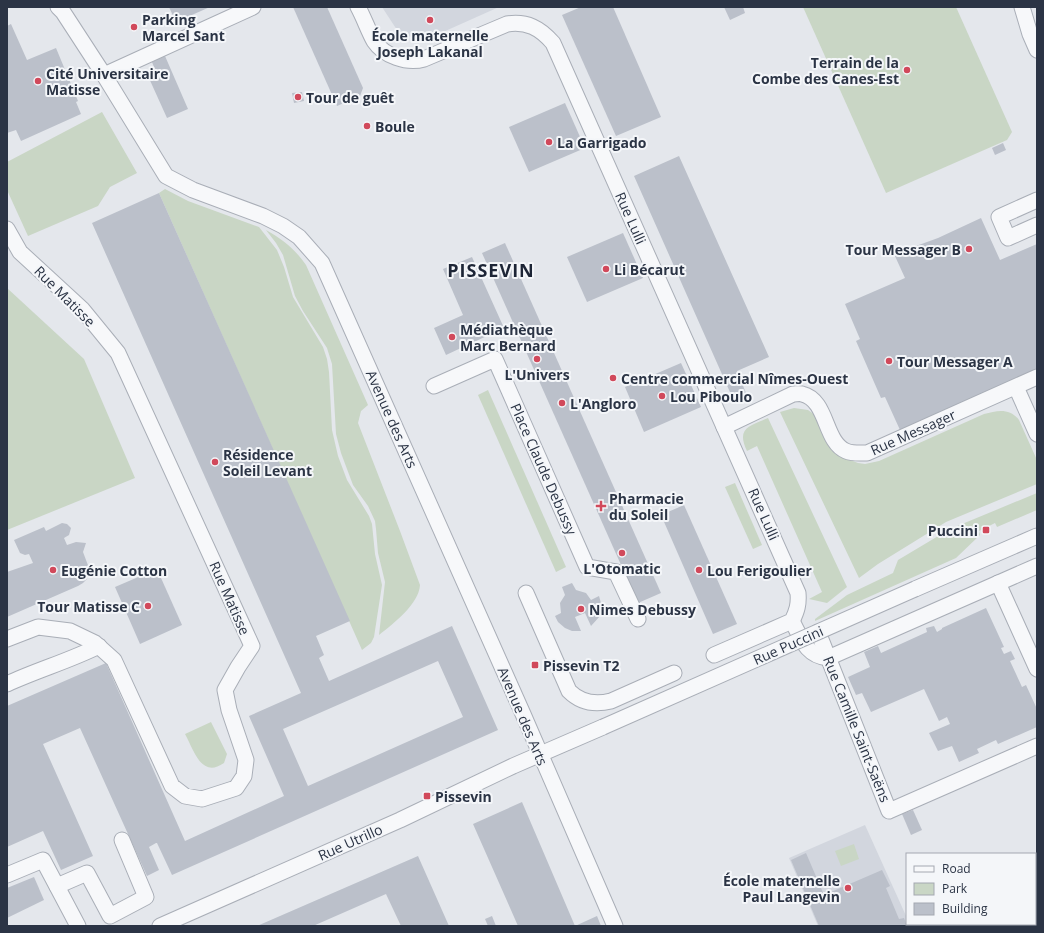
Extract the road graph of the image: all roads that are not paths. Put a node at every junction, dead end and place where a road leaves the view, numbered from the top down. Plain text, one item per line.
1 (58, 7) edge
2 (253, 7) edge
3 (358, 7) edge
4 (1022, 7) edge
5 (1037, 50) edge
6 (104, 75) junction
7 (1037, 200) edge
8 (1037, 225) edge
9 (7, 229) edge
10 (1037, 377) edge
11 (434, 386) dead end
12 (1016, 387) junction
13 (724, 427) junction
14 (1037, 434) edge
15 (1037, 536) edge
16 (1037, 566) edge
17 (998, 583) junction
18 (526, 592) dead end
19 (638, 618) dead end
20 (792, 621) junction
21 (818, 632) junction
22 (7, 639) edge
23 (99, 646) junction
24 (714, 655) dead end
25 (828, 658) junction
26 (1037, 669) edge
27 (674, 673) dead end
28 (7, 684) edge
29 (1037, 746) edge
30 (540, 755) junction
31 (122, 840) dead end
32 (7, 876) edge
33 (57, 886) junction
34 (78, 926) edge
35 (160, 926) edge
36 (615, 926) edge

1 - 6 street, Avenue des Arts
2 - 6 street
3 - 13 street, Rue Lulli
4 - 5 street
6 - 30 street, Avenue des Arts
7 - 8 street
9 - 23 street, Rue Matisse
10 - 12 street, Rue Messager
11 - 19 street, Place Claude Debussy
12 - 13 street, Rue Messager
12 - 14 street
13 - 20 street, Rue Lulli
15 - 21 street, Rue Puccini, bridge
16 - 17 street
17 - 25 street
17 - 26 street
18 - 27 street
20 - 24 street
20 - 25 street
21 - 25 street, Rue Camille Saint-Saëns
21 - 30 street, Rue Puccini, bridge
22 - 23 street, Rue Matisse
23 - 28 street
25 - 29 street, Rue Camille Saint-Saëns
30 - 35 street, Rue Utrillo
30 - 36 street, Avenue des Arts
31 - 33 street
32 - 33 street
33 - 34 street

